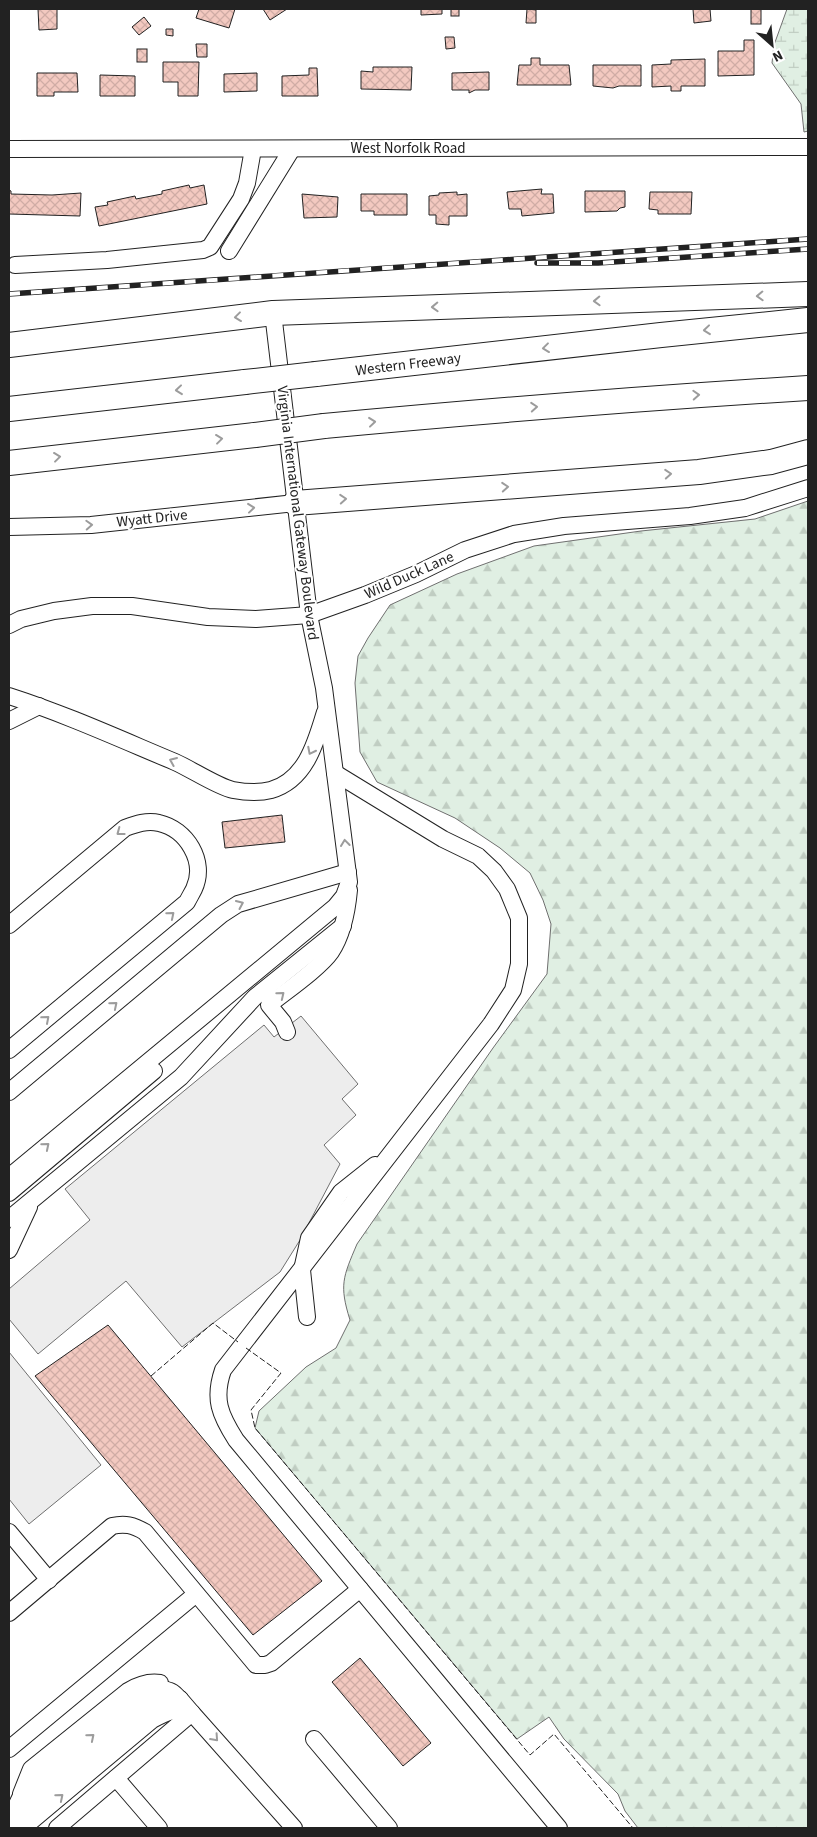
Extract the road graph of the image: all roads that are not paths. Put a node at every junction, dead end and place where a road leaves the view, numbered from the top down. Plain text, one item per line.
1 (808, 147) edge
2 (9, 149) edge
3 (252, 149) junction
4 (292, 149) junction
5 (229, 250) dead end
6 (15, 265) dead end
7 (808, 294) edge
8 (272, 313) junction
9 (808, 320) edge
10 (9, 345) edge
11 (808, 388) edge
12 (9, 410) edge
13 (808, 452) edge
14 (9, 463) edge
15 (808, 488) edge
16 (295, 503) junction
17 (9, 527) edge
18 (309, 615) junction
19 (9, 625) edge
20 (9, 696) edge
21 (9, 704) edge
22 (326, 705) junction
23 (39, 706) junction
24 (9, 710) edge
25 (9, 721) edge
26 (335, 773) junction
27 (349, 877) junction
28 (344, 920) junction
29 (9, 924) edge
30 (236, 1018) junction
31 (287, 1032) dead end
32 (9, 1050) edge
33 (9, 1092) edge
34 (9, 1177) edge
35 (9, 1193) edge
36 (32, 1200) junction
37 (9, 1216) edge
38 (9, 1250) edge
39 (302, 1270) junction
40 (307, 1317) dead end
41 (9, 1532) edge
42 (49, 1580) junction
43 (360, 1589) junction
44 (196, 1594) junction
45 (9, 1613) edge
46 (175, 1695) junction
47 (192, 1713) junction
48 (314, 1739) dead end
49 (9, 1749) edge
50 (116, 1778) junction
51 (9, 1822) edge
52 (23, 1828) edge
53 (57, 1828) edge
54 (159, 1828) edge
55 (294, 1828) edge
56 (388, 1828) edge
57 (558, 1828) edge

1 - 4 street, West Norfolk Road
2 - 3 street, West Norfolk Road
3 - 4 street, West Norfolk Road
3 - 6 street
4 - 5 street
7 -> 8 highway
8 -> 10 highway
8 - 16 street, Virginia International Gateway Boulevard
9 -> 12 highway, Western Freeway, bridge
14 -> 11 highway, bridge
16 -> 13 highway
15 - 18 street, Wild Duck Lane
17 -> 16 street, Wyatt Drive
16 - 18 street, Virginia International Gateway Boulevard
18 - 19 street, Wild Duck Lane
18 - 22 street, Virginia International Gateway Boulevard
20 - 23 street
21 - 23 street
22 -> 23 street
22 - 26 street, Virginia International Gateway Boulevard
23 - 24 street
23 - 25 street
27 -> 26 street, Virginia International Gateway Boulevard
26 - 39 street
27 - 28 street, Virginia International Gateway Boulevard
33 -> 27 street
34 -> 27 street
28 - 30 street
31 -> 28 street, Virginia International Gateway Boulevard
28 - 35 street
32 -> 29 street
30 - 36 street
30 - 37 street
36 - 37 street
36 - 38 street
39 - 40 street
39 - 43 street
41 - 42 street
42 - 44 street
42 - 45 street
43 - 44 street
43 - 57 street
44 - 49 street
46 - 47 street
46 - 51 street
51 -> 46 street
47 - 50 street
52 -> 47 street
47 -> 55 street
48 - 56 street
50 - 53 street
50 - 54 street

